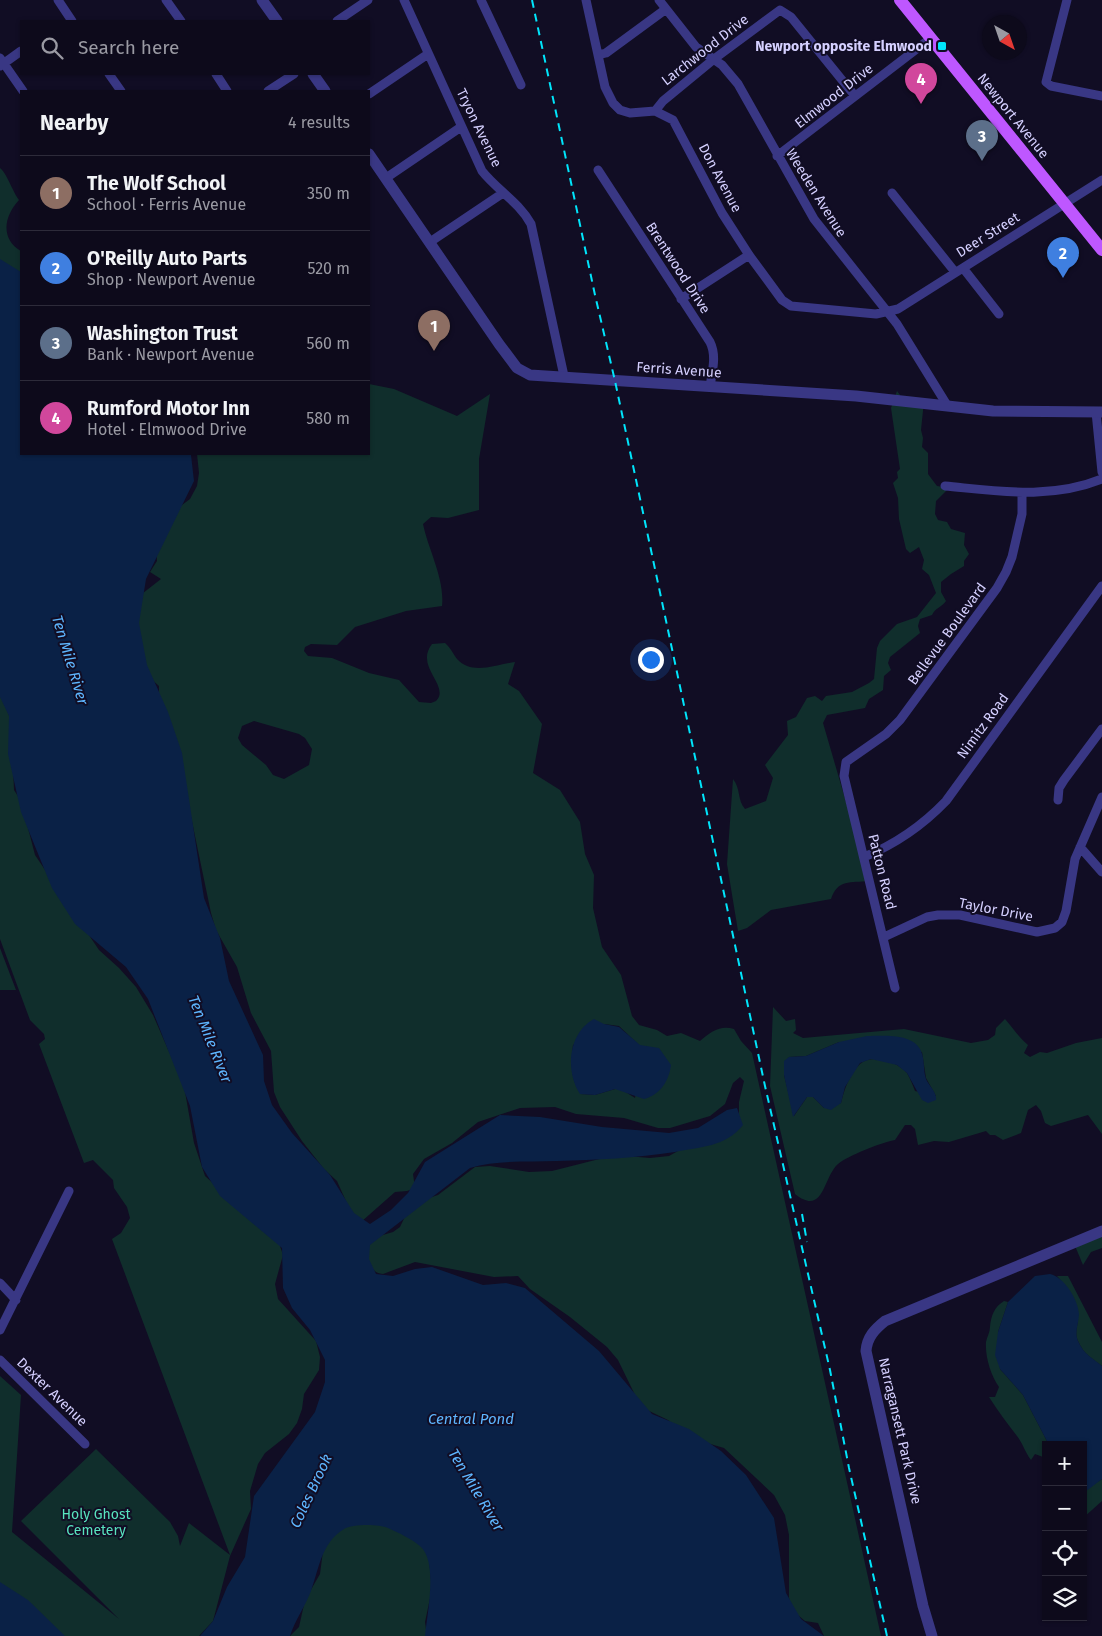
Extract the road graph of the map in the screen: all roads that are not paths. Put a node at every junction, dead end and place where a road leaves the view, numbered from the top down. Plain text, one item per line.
1 (58, 0) edge
2 (166, 0) edge
3 (262, 0) edge
4 (368, 0) edge
5 (404, 0) edge
6 (481, 0) edge
7 (586, 0) edge
8 (659, 0) edge
9 (900, 0) edge
10 (1066, 0) edge
11 (666, 9) junction
12 (68, 20) edge
13 (179, 20) edge
14 (276, 20) edge
15 (338, 20) edge
16 (931, 38) junction
17 (20, 52) edge
18 (428, 54) junction
19 (598, 55) junction
20 (714, 59) junction
21 (1, 63) edge
22 (110, 75) edge
23 (217, 75) edge
24 (292, 75) edge
25 (314, 75) edge
26 (521, 85) dead end
27 (22, 90) edge
28 (120, 90) edge
29 (226, 90) edge
30 (270, 90) edge
31 (324, 90) edge
32 (370, 93) edge
33 (855, 96) junction
34 (1102, 96) edge
35 (655, 111) junction
36 (461, 127) junction
37 (370, 155) edge
38 (777, 156) junction
39 (598, 170) dead end
40 (386, 178) junction
41 (1102, 180) edge
42 (503, 193) junction
43 (892, 193) dead end
44 (1065, 204) junction
45 (430, 242) junction
46 (1102, 250) edge
47 (749, 255) junction
48 (959, 270) junction
49 (681, 299) junction
50 (888, 312) junction
51 (999, 314) dead end
52 (564, 376) junction
53 (710, 387) junction
54 (947, 405) junction
55 (1099, 412) edge
56 (1102, 472) edge
57 (1102, 479) edge
58 (945, 486) dead end
59 (1022, 494) junction
60 (1102, 586) edge
61 (1102, 729) edge
62 (846, 762) joint
63 (1102, 797) edge
64 (1058, 800) dead end
65 (1080, 847) junction
66 (864, 857) junction
67 (1102, 872) edge
68 (884, 937) junction
69 (896, 988) dead end
70 (69, 1191) dead end
71 (1102, 1231) edge
72 (0, 1283) edge
73 (16, 1300) junction
74 (0, 1330) edge
75 (0, 1360) edge
76 (85, 1444) dead end
77 (932, 1636) edge

1 - 12 street
2 - 13 street
3 - 14 street
4 - 15 street
5 - 18 street, Tryon Avenue
6 - 26 street
7 - 19 street
8 - 11 street, Weeden Avenue
9 - 16 main road, Newport Avenue
10 - 34 street
11 - 19 street
11 - 20 street, Weeden Avenue
16 - 33 street, Elmwood Drive
16 - 44 main road, Newport Avenue
17 - 21 street
18 - 32 street
18 - 36 street, Tryon Avenue
19 - 35 street
20 - 33 street, Larchwood Drive
20 - 35 street, Larchwood Drive
20 - 38 street, Weeden Avenue
21 - 27 street
22 - 28 street
23 - 29 street
24 - 30 street
25 - 31 street
33 - 38 street, Elmwood Drive
35 - 47 street, Don Avenue
36 - 40 street
36 - 42 street, Tryon Avenue
37 - 40 street, Ferris Avenue
38 - 50 street, Weeden Avenue
39 - 49 street, Brentwood Drive
40 - 45 street, Ferris Avenue
41 - 44 street, Deer Street
42 - 45 street
42 - 52 street, Tryon Avenue
43 - 48 street
44 - 46 main road, Newport Avenue
44 - 48 street, Deer Street
45 - 52 street, Ferris Avenue
47 - 49 street
47 - 50 street, Don Avenue
48 - 50 street, Deer Street
48 - 51 street
49 - 53 street, Brentwood Drive
50 - 54 street, Weeden Avenue
52 - 53 street, Ferris Avenue
53 - 54 street, Ferris Avenue
54 - 55 street, Ferris Avenue
55 - 56 street
57 - 59 street
58 - 59 street
59 - 62 street, Bellevue Boulevard
60 - 66 street, Nimitz Road
61 - 64 street
62 - 66 street, Patton Road
63 - 65 street, Taylor Drive
65 - 67 street
65 - 68 street, Taylor Drive
66 - 68 street, Patton Road
68 - 69 street, Patton Road
70 - 73 street
71 - 77 street, Narragansett Park Drive
72 - 73 street
73 - 74 street
75 - 76 street, Dexter Avenue

